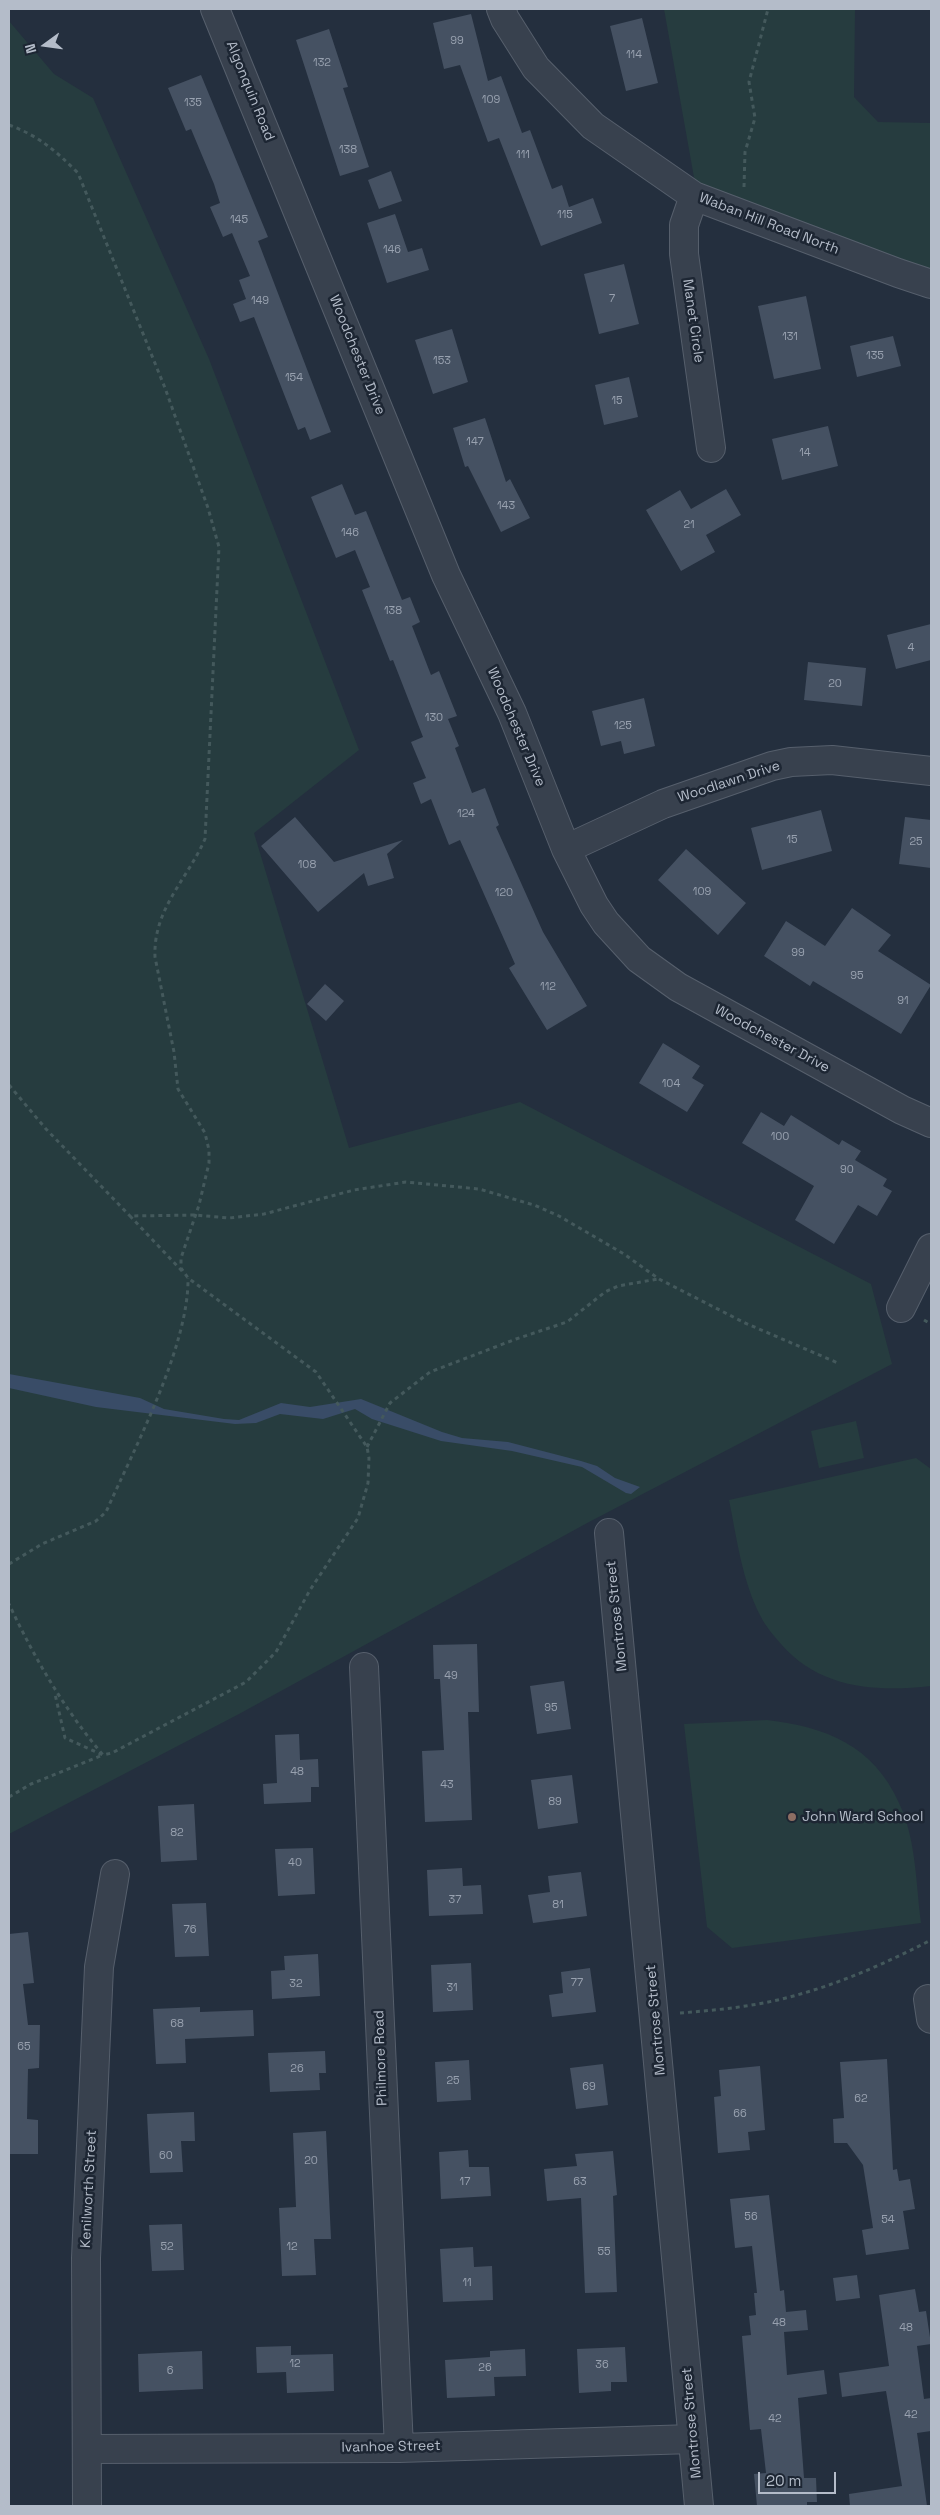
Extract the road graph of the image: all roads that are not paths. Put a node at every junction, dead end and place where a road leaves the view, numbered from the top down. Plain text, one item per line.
1 (215, 9) edge
2 (501, 9) edge
3 (284, 174) joint
4 (694, 196) junction
5 (931, 284) edge
6 (711, 448) dead end
7 (931, 771) edge
8 (566, 849) junction
9 (931, 1123) edge
10 (931, 1248) edge
11 (901, 1308) dead end
12 (609, 1533) dead end
13 (364, 1667) dead end
14 (115, 1874) dead end
15 (693, 2439) junction
16 (88, 2448) junction
17 (399, 2448) junction
18 (87, 2506) edge
19 (699, 2506) edge

1 - 3 street, Algonquin Road
2 - 4 street, Waban Hill Road North
3 - 8 street, Woodchester Drive
4 - 5 street, Waban Hill Road North
4 - 6 street, Manet Circle
7 - 8 street, Woodlawn Drive
8 - 9 street, Woodchester Drive
10 - 11 street
12 - 15 street, Montrose Street
13 - 17 street, Philmore Road
14 - 16 street, Kenilworth Street
15 - 17 street, Ivanhoe Street
15 - 19 street, Montrose Street
16 - 17 street, Ivanhoe Street
16 - 18 street, Kenilworth Street

